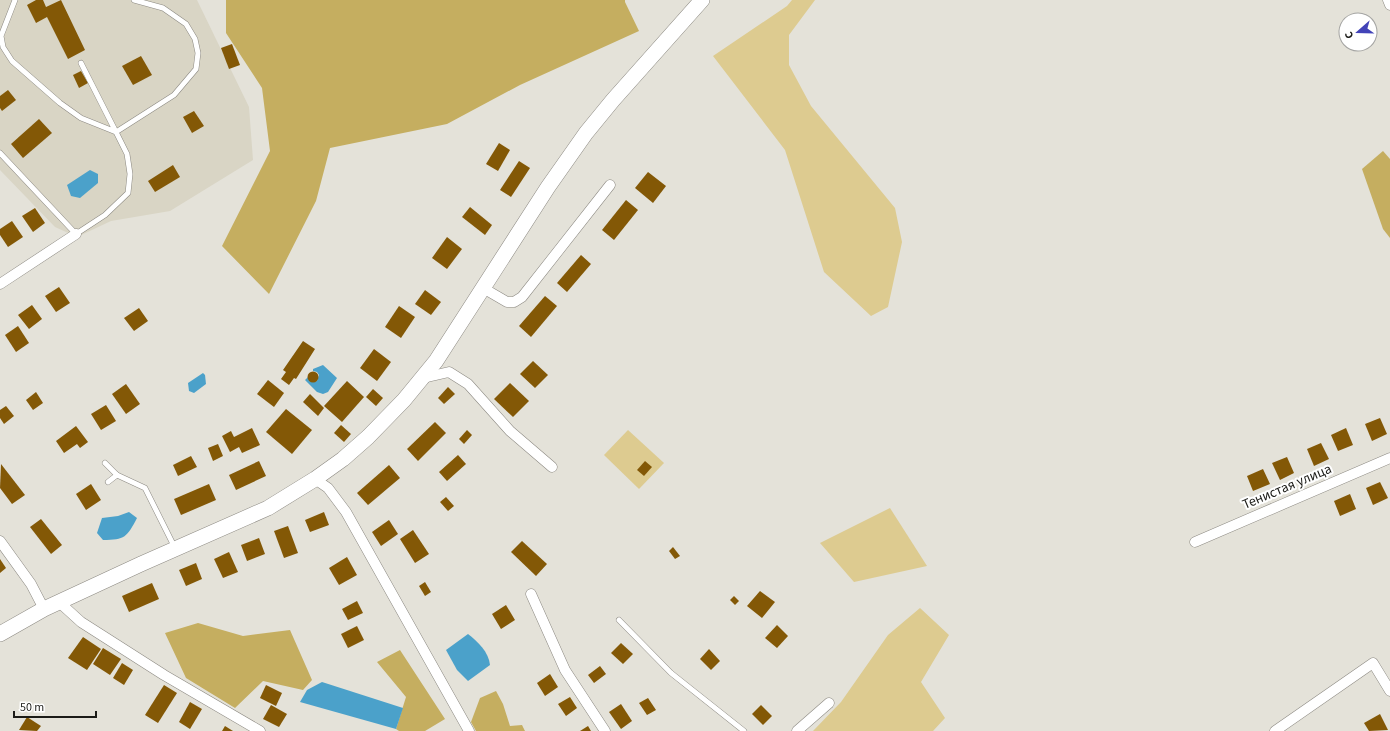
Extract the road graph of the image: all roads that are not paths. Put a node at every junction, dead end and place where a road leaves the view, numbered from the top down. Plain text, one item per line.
1 (15, 0) edge
2 (134, 0) edge
3 (702, 0) edge
4 (1388, 0) edge
5 (1390, 5) edge
6 (81, 63) dead end
7 (116, 132) junction
8 (0, 153) edge
9 (610, 185) dead end
10 (76, 234) junction
11 (0, 284) edge
12 (483, 288) junction
13 (423, 378) junction
14 (1390, 458) edge
15 (105, 463) dead end
16 (552, 467) dead end
17 (117, 475) junction
18 (315, 479) junction
19 (108, 482) dead end
20 (0, 541) edge
21 (1195, 542) dead end
22 (175, 549) junction
23 (531, 594) dead end
24 (59, 602) junction
25 (44, 609) junction
26 (619, 620) dead end
27 (0, 634) edge
28 (1390, 691) edge
29 (829, 703) dead end
30 (260, 731) edge
31 (469, 731) edge
32 (605, 731) edge
33 (744, 731) edge
34 (797, 731) edge
35 (1275, 731) edge

1 - 7 lane
2 - 7 lane
3 - 12 main road
4 - 5 street
6 - 7 lane
7 - 10 lane
8 - 10 lane
9 - 12 street
10 - 11 street
12 - 13 main road
13 - 16 street
13 - 18 main road
14 - 21 street, Тенистая улица
15 - 17 lane
17 - 19 lane
17 - 22 lane
18 - 22 main road
18 - 31 street
20 - 25 street
22 - 24 main road
23 - 32 street
24 - 25 main road
24 - 30 street
25 - 27 main road
26 - 33 lane
28 - 35 street
29 - 34 street

